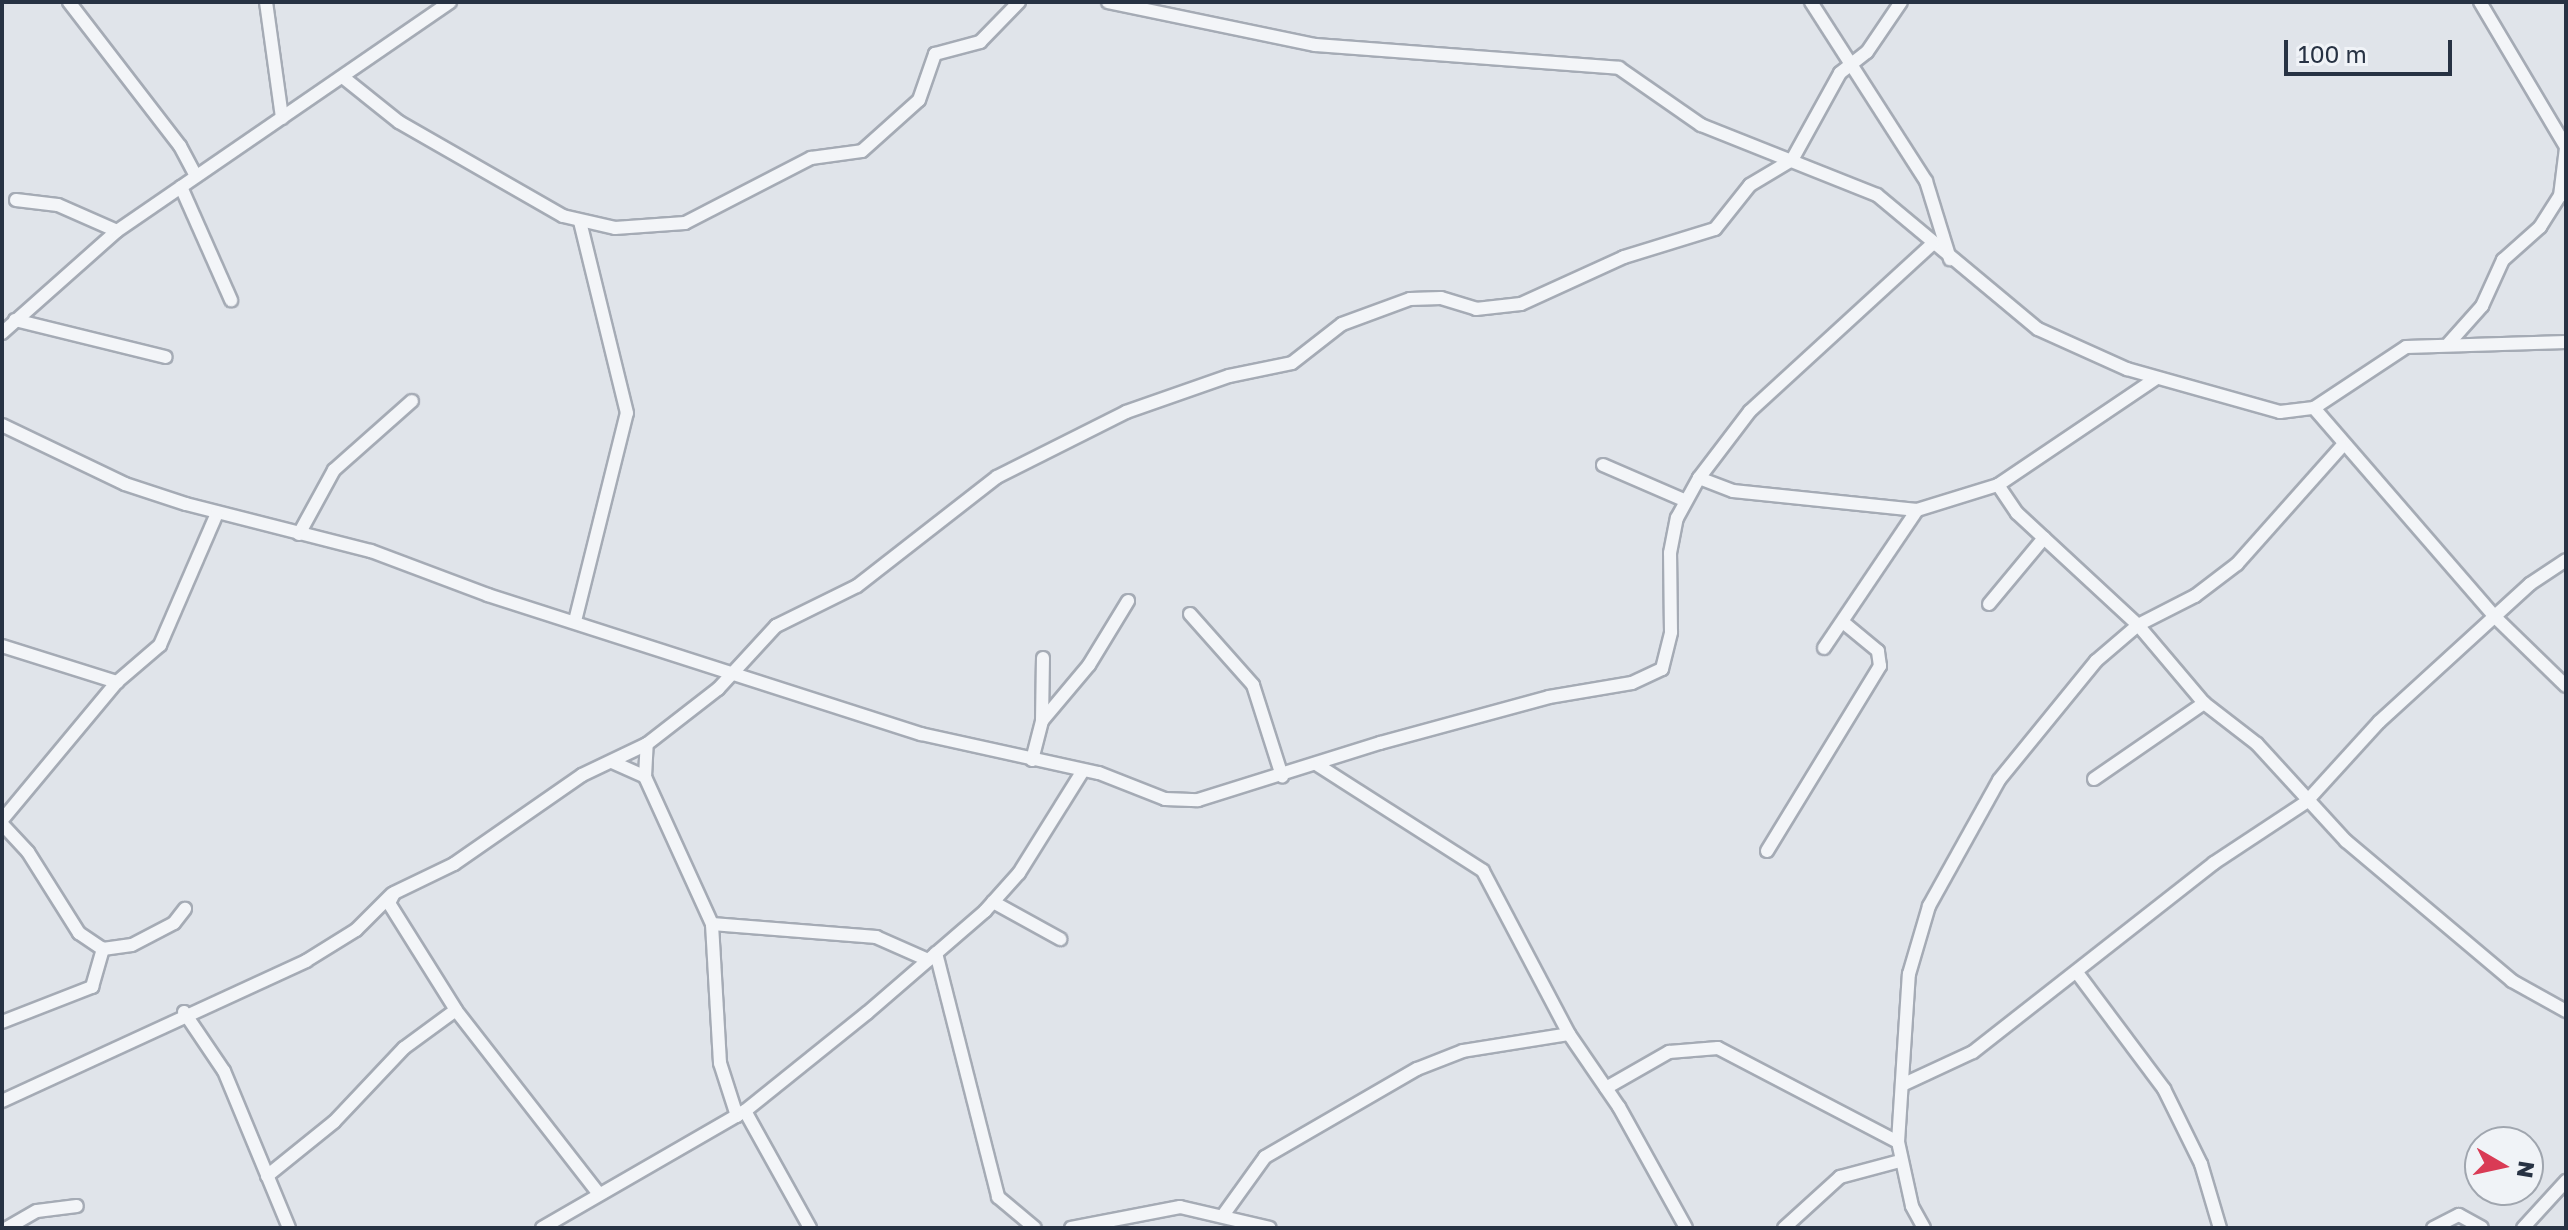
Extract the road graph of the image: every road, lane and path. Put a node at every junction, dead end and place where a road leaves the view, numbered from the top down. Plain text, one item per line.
1 (69, 2) edge
2 (266, 2) edge
3 (450, 2) edge
4 (1019, 2) edge
5 (1108, 2) edge
6 (1811, 2) edge
7 (1901, 2) edge
8 (2480, 2) edge
9 (1852, 63) junction
10 (344, 78) junction
11 (282, 118) junction
12 (2566, 147) edge
13 (1792, 160) junction
14 (196, 176) junction
15 (181, 187) junction
16 (2563, 192) edge
17 (16, 200) dead end
18 (580, 222) junction
19 (117, 231) junction
20 (1932, 244) junction
21 (1950, 259) junction
22 (231, 300) dead end
23 (15, 320) junction
24 (2, 333) edge
25 (2566, 342) edge
26 (2449, 343) junction
27 (166, 357) dead end
28 (2155, 379) junction
29 (412, 401) dead end
30 (2314, 408) junction
31 (2, 425) edge
32 (2342, 446) junction
33 (1603, 465) dead end
34 (1699, 478) junction
35 (1998, 485) junction
36 (1686, 501) junction
37 (1917, 510) junction
38 (217, 513) junction
39 (299, 534) junction
40 (2044, 538) junction
41 (2566, 560) edge
42 (1128, 601) dead end
43 (1989, 604) dead end
44 (1190, 614) dead end
45 (2494, 616) junction
46 (575, 621) junction
47 (1843, 622) junction
48 (2138, 625) junction
49 (2, 646) edge
50 (1824, 648) dead end
51 (1043, 658) dead end
52 (734, 673) junction
53 (117, 682) junction
54 (2566, 686) edge
55 (2204, 703) junction
56 (1042, 721) junction
57 (647, 744) junction
58 (1032, 760) junction
59 (612, 762) junction
60 (1316, 764) junction
61 (1082, 772) junction
62 (1282, 776) junction
63 (645, 777) junction
64 (2094, 779) dead end
65 (2306, 802) junction
66 (2, 822) edge
67 (1767, 851) dead end
68 (394, 893) junction
69 (993, 902) junction
70 (185, 909) dead end
71 (712, 924) junction
72 (1060, 939) dead end
73 (103, 949) junction
74 (932, 957) junction
75 (2078, 974) junction
76 (456, 1010) junction
77 (2566, 1011) edge
78 (184, 1012) junction
79 (2, 1022) edge
80 (1569, 1034) junction
81 (1902, 1085) junction
82 (1606, 1088) junction
83 (2, 1101) edge
84 (741, 1114) junction
85 (1898, 1142) junction
86 (1900, 1161) junction
87 (267, 1176) junction
88 (2566, 1181) edge
89 (599, 1194) junction
90 (77, 1206) dead end
91 (1224, 1214) junction
92 (7, 1228) edge
93 (289, 1228) edge
94 (542, 1228) edge
95 (810, 1228) edge
96 (1035, 1228) edge
97 (1071, 1228) edge
98 (1270, 1228) edge
99 (1686, 1228) edge
100 (1784, 1228) edge
101 (1924, 1228) edge
102 (2220, 1228) edge
103 (2433, 1228) edge
104 (2482, 1228) edge
105 (2523, 1228) edge

1 - 14 street
2 - 11 street
3 - 10 street
4 - 18 street
5 - 13 street
6 - 9 street
7 - 9 street
8 - 12 street
9 - 13 street
9 - 21 street
10 - 11 street
10 - 18 street
11 - 14 street
12 - 16 street
13 - 20 street
13 - 52 street
14 - 15 street
15 - 19 street
15 - 22 street
16 - 26 street
17 - 19 street
18 - 46 street
19 - 23 street
20 - 21 street
20 - 34 street
21 - 28 street
23 - 24 street
23 - 27 street
25 - 26 street
26 - 30 street
28 - 30 street
28 - 35 street
29 - 39 street
30 - 32 street
31 - 38 street
32 - 45 street
32 - 48 street
33 - 36 street
34 - 36 street
34 - 37 street
35 - 37 street
35 - 40 street
36 - 60 street
37 - 47 street
38 - 39 street
38 - 53 street
39 - 46 street
40 - 43 street
40 - 48 street
41 - 45 street
42 - 56 street
44 - 62 street
45 - 54 street
45 - 65 street
46 - 52 street
47 - 50 street
47 - 67 street
48 - 55 street
48 - 81 street
49 - 53 street
51 - 56 street
52 - 57 street
52 - 58 street
53 - 66 street
55 - 64 street
55 - 65 street
56 - 58 street
57 - 59 street
57 - 63 street
58 - 61 street
59 - 63 street
59 - 68 street
60 - 62 street
60 - 80 street
61 - 62 street
61 - 69 street
63 - 71 street
65 - 75 street
65 - 77 street
66 - 73 street
68 - 76 street
68 - 78 street
69 - 72 street
69 - 74 street
70 - 73 street
71 - 74 street
71 - 84 street
73 - 79 street
74 - 84 street
74 - 96 street
75 - 81 street
75 - 102 street
76 - 87 street
76 - 89 street
78 - 83 street
78 - 87 street
80 - 82 street
80 - 91 street
81 - 85 street
82 - 85 street
82 - 99 street
84 - 89 street
84 - 95 street
85 - 86 street
86 - 100 street
86 - 101 street
87 - 93 street
88 - 105 street
89 - 94 street
90 - 92 street
91 - 97 street
91 - 98 street
103 - 104 street

